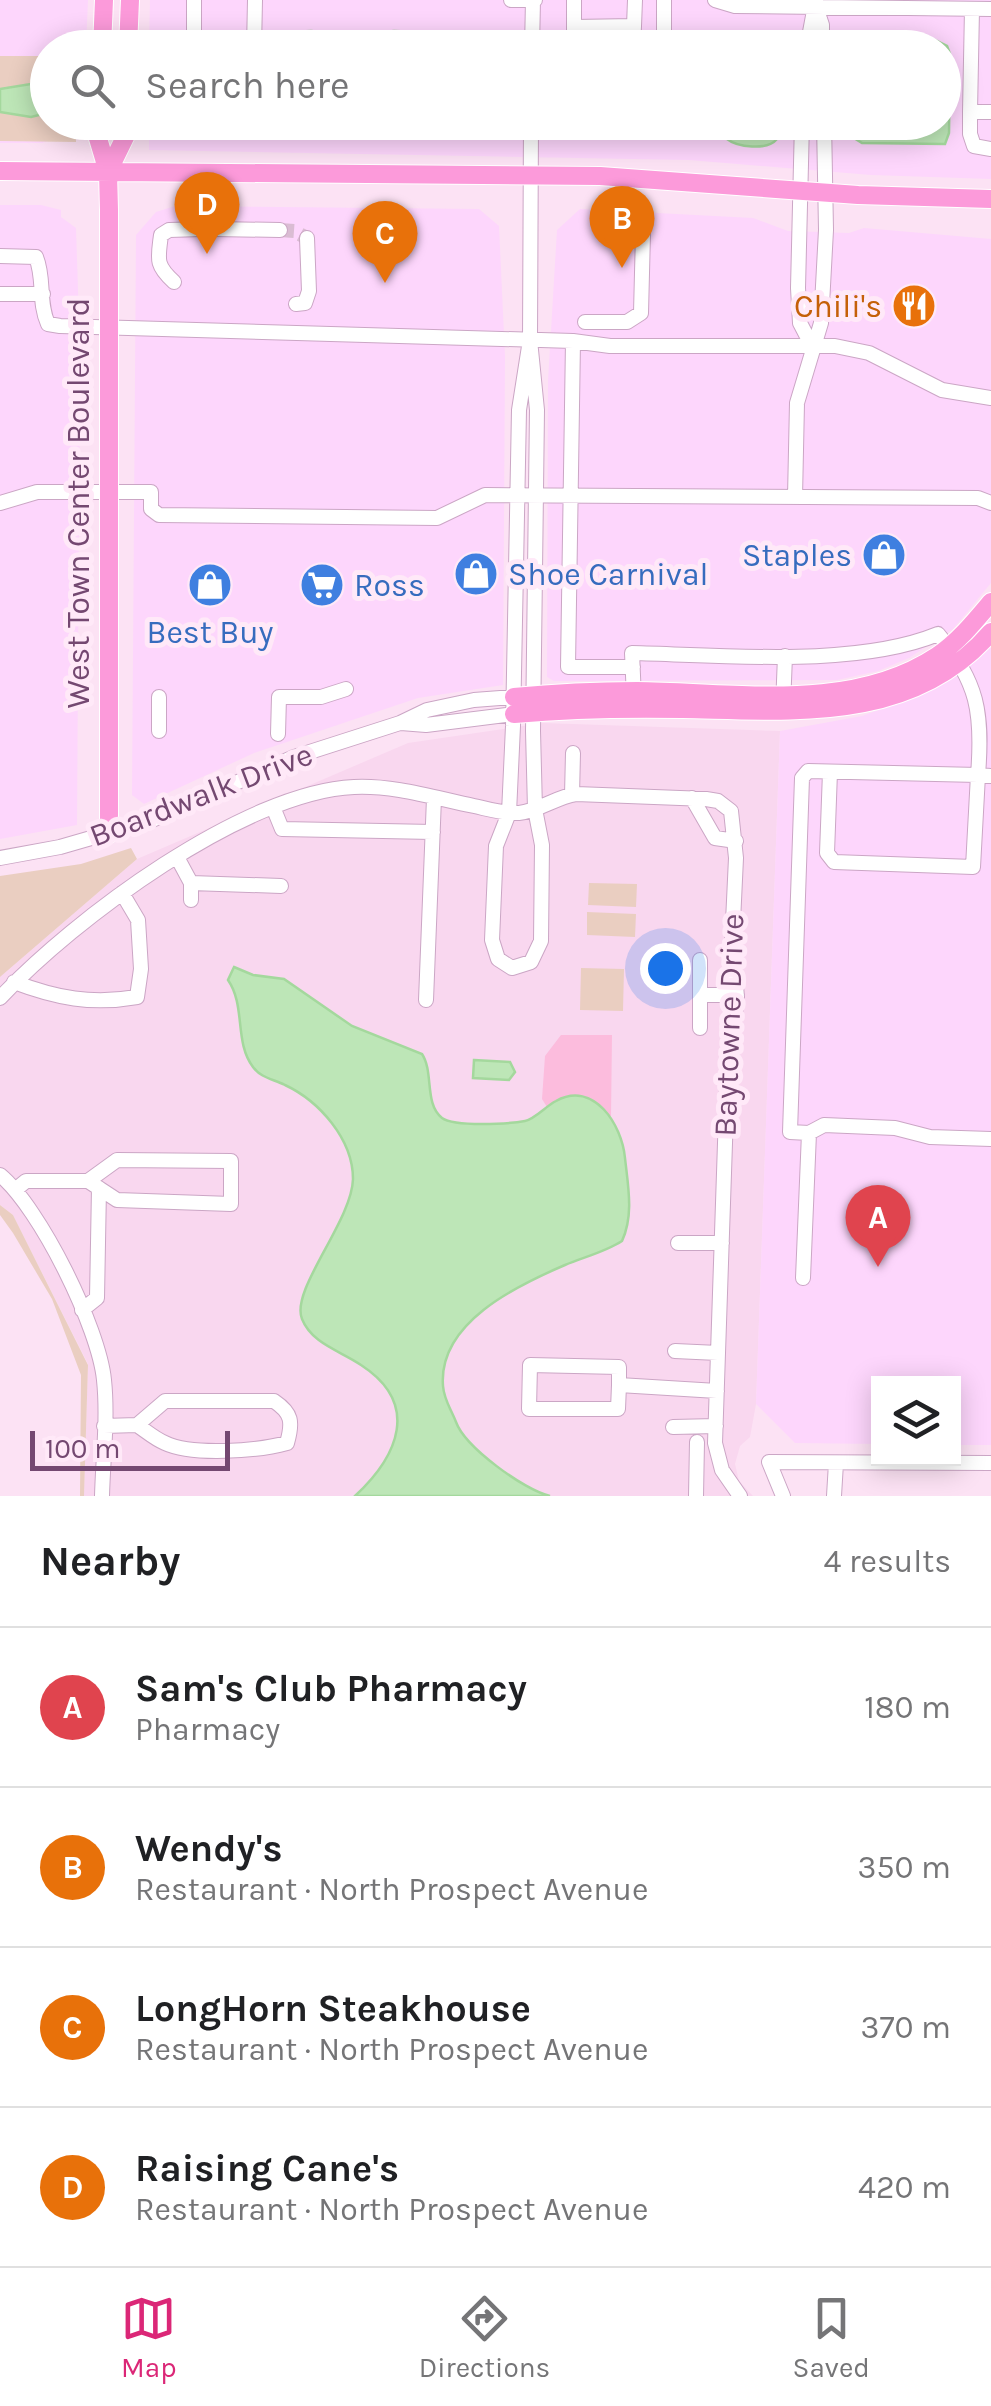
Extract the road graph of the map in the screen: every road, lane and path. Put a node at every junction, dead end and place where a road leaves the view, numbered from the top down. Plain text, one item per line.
1 (104, 0) edge
2 (130, 0) edge
3 (194, 0) edge
4 (254, 0) edge
5 (511, 0) edge
6 (534, 0) edge
7 (574, 0) edge
8 (635, 0) edge
9 (664, 0) edge
10 (715, 0) edge
11 (816, 3) edge
12 (972, 9) junction
13 (991, 9) edge
14 (634, 26) junction
15 (574, 27) joint
16 (103, 30) edge
17 (129, 30) edge
18 (194, 30) edge
19 (254, 30) edge
20 (533, 30) edge
21 (634, 30) edge
22 (664, 30) edge
23 (811, 30) edge
24 (822, 30) edge
25 (970, 112) junction
26 (991, 112) edge
27 (99, 140) edge
28 (124, 140) edge
29 (531, 140) edge
30 (802, 140) edge
31 (824, 140) edge
32 (991, 149) edge
33 (0, 172) edge
34 (108, 172) junction
35 (530, 175) junction
36 (801, 190) junction
37 (825, 192) junction
38 (991, 199) edge
39 (280, 230) tunnel mouth
40 (643, 234) dead end
41 (308, 238) dead end
42 (0, 256) edge
43 (174, 282) dead end
44 (0, 294) edge
45 (42, 294) junction
46 (296, 304) dead end
47 (585, 322) dead end
48 (110, 327) junction
49 (530, 340) junction
50 (573, 341) junction
51 (812, 346) junction
52 (991, 398) edge
53 (108, 492) junction
54 (517, 495) junction
55 (536, 495) junction
56 (572, 496) junction
57 (795, 496) junction
58 (0, 503) edge
59 (991, 503) edge
60 (516, 576) junction
61 (536, 577) junction
62 (991, 602) edge
63 (991, 632) edge
64 (954, 654) junction
65 (784, 656) junction
66 (633, 667) junction
67 (346, 689) dead end
68 (159, 697) dead end
69 (634, 699) junction
70 (534, 703) junction
71 (783, 703) junction
72 (514, 705) junction
73 (158, 731) dead end
74 (278, 734) dead end
75 (574, 753) dead end
76 (830, 772) junction
77 (985, 776) edge
78 (572, 795) junction
79 (434, 798) junction
80 (692, 798) junction
81 (273, 807) junction
82 (535, 809) junction
83 (509, 813) junction
84 (433, 832) junction
85 (109, 834) junction
86 (736, 842) junction
87 (178, 857) junction
88 (0, 858) edge
89 (191, 883) junction
90 (281, 886) dead end
91 (122, 893) junction
92 (191, 900) dead end
93 (700, 960) dead end
94 (14, 982) junction
95 (700, 995) junction
96 (737, 995) junction
97 (0, 998) edge
98 (426, 1000) dead end
99 (700, 1028) dead end
100 (809, 1133) junction
101 (991, 1139) edge
102 (0, 1175) edge
103 (94, 1185) junction
104 (15, 1190) junction
105 (678, 1243) dead end
106 (722, 1243) junction
107 (803, 1278) dead end
108 (82, 1310) junction
109 (675, 1351) dead end
110 (718, 1353) junction
111 (618, 1385) junction
112 (717, 1390) junction
113 (137, 1425) junction
114 (104, 1426) junction
115 (673, 1426) dead end
116 (716, 1426) junction
117 (697, 1442) dead end
118 (836, 1462) junction
119 (991, 1464) edge
120 (102, 1496) edge
121 (696, 1496) edge
122 (740, 1496) edge
123 (783, 1496) edge
124 (834, 1496) edge

1 - 16 main road
2 - 17 main road
3 - 18 street
4 - 19 street
5 - 6 street
6 - 20 street
7 - 15 street
8 - 14 street
9 - 22 street
10 - 11 street
11 - 12 street
11 - 23 street
11 - 24 street
12 - 13 street
12 - 25 street
14 - 15 street
14 - 21 street
25 - 26 street
25 - 32 street
27 - 34 main road, West Town Center Boulevard
28 - 34 main road, West Town Center Boulevard
29 - 35 street
30 - 36 street
31 - 37 street
33 - 34 main road
34 - 35 main road
34 - 48 main road, West Town Center Boulevard
35 - 36 main road
35 - 49 street
36 - 37 main road
36 - 51 street
37 - 38 main road
37 - 51 street
39 - 43 street
40 - 47 street
41 - 46 street
42 - 45 street
44 - 45 street
45 - 48 street
48 - 49 street
48 - 53 main road, West Town Center Boulevard
49 - 50 street
49 - 54 street
49 - 55 street
50 - 51 street
50 - 56 street
51 - 52 street
51 - 57 street
53 - 54 street
53 - 58 street
53 - 85 main road, West Town Center Boulevard
54 - 55 street
54 - 60 street
55 - 56 street
55 - 61 street
56 - 57 street
56 - 66 street
57 - 59 street
60 - 61 street
60 - 72 street
61 - 70 street
62 - 64 main road
63 - 64 main road
64 - 65 street
64 - 71 main road
64 - 77 street
65 - 66 street
65 - 71 street
66 - 69 street
67 - 74 street
68 - 73 street
69 - 70 main road
69 - 71 main road
70 - 72 main road
70 - 82 street
72 - 83 street
72 - 85 street, Boardwalk Drive
75 - 78 street
76 - 77 street
76 - 77 street
76 - 100 street
78 - 80 street
78 - 82 street
79 - 81 street
79 - 83 street
79 - 84 street
80 - 86 street
80 - 86 street
81 - 84 street
81 - 87 street
82 - 83 street
82 - 83 street
84 - 98 street
85 - 88 street, Boardwalk Drive
86 - 96 street, Baytowne Drive
87 - 89 street
87 - 91 street
89 - 90 street
89 - 92 street
91 - 94 street
91 - 94 street
93 - 95 street
94 - 97 street
95 - 96 street
95 - 99 street
96 - 106 street, Baytowne Drive
100 - 101 street
100 - 107 street
102 - 104 street
103 - 103 street
103 - 104 street
103 - 108 street
104 - 108 street
105 - 106 street
106 - 110 street, Baytowne Drive
108 - 114 street
109 - 110 street
110 - 112 street, Baytowne Drive
111 - 111 street
111 - 112 street
112 - 116 street, Baytowne Drive
113 - 113 street
113 - 114 street
114 - 120 street
115 - 116 street
116 - 122 street, Baytowne Drive
117 - 121 street
118 - 119 street
118 - 123 street
118 - 124 street

